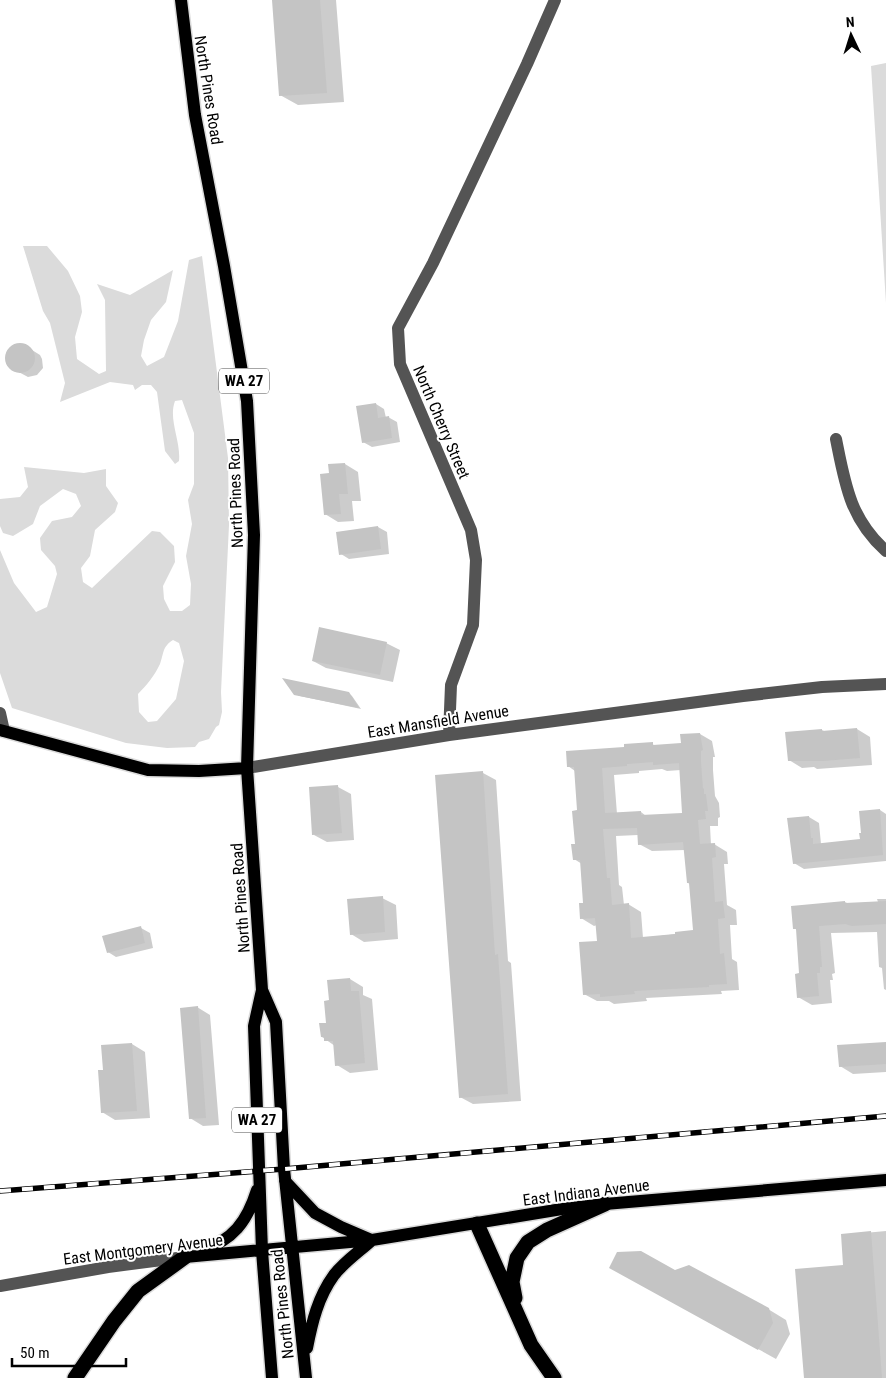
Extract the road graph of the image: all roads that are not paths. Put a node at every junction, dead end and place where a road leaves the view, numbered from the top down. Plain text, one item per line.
1 (181, 0) edge
2 (555, 0) edge
3 (836, 439) dead end
4 (886, 551) edge
5 (886, 684) edge
6 (0, 713) edge
7 (2, 730) edge
8 (449, 735) junction
9 (247, 768) junction
10 (262, 990) junction
11 (260, 1177) junction
12 (886, 1180) edge
13 (285, 1182) junction
14 (605, 1204) junction
15 (477, 1224) junction
16 (372, 1240) junction
17 (292, 1248) junction
18 (262, 1251) junction
19 (185, 1257) junction
20 (0, 1286) edge
21 (520, 1321) junction
22 (305, 1362) junction
23 (75, 1378) edge
24 (272, 1378) edge
25 (306, 1378) edge
26 (554, 1378) edge

1 - 9 main road, North Pines Road / WA 27
2 - 8 street, North Cherry Street
3 - 4 street
5 - 8 street, East Mansfield Avenue
6 - 7 street
7 - 9 main road, East Mansfield Avenue
8 - 9 street, East Mansfield Avenue
9 - 10 main road, North Pines Road / WA 27
10 - 11 main road, North Pines Road / WA 27
10 - 13 main road, North Pines Road / WA 27
11 - 18 main road, North Pines Road / WA 27
11 - 19 main road
12 - 14 main road, East Indiana Avenue
13 - 16 main road
13 - 17 main road, North Pines Road / WA 27
14 - 15 main road, East Indiana Avenue
14 - 21 highway
15 - 16 main road, East Indiana Avenue
15 - 21 highway
16 - 17 main road, East Indiana Avenue
16 - 22 main road
17 - 18 main road, East Montgomery Avenue
17 - 22 main road, North Pines Road / WA 27
18 - 19 main road, East Montgomery Avenue
18 - 24 main road, North Pines Road / WA 27
19 - 20 street, East Montgomery Avenue
19 - 23 highway
21 - 26 highway
22 - 25 main road, North Pines Road / WA 27

